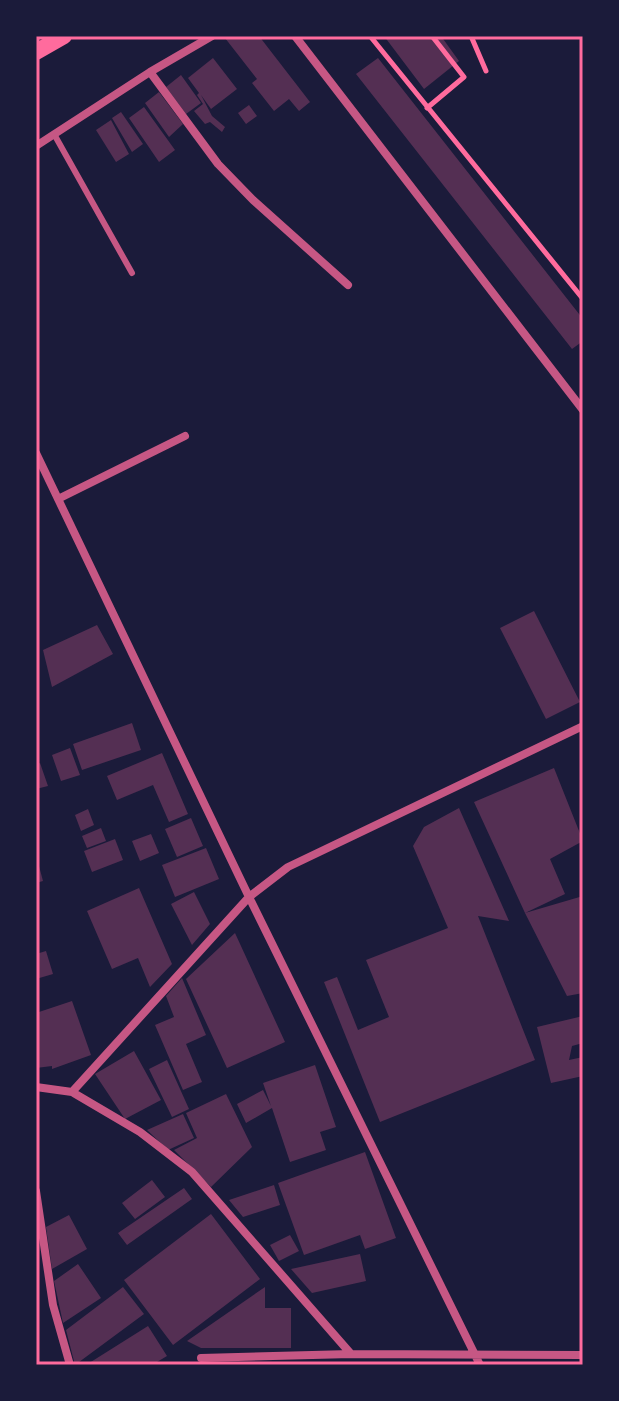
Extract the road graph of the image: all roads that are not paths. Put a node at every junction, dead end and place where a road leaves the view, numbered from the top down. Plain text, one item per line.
1 (64, 36) edge
2 (212, 36) edge
3 (295, 36) edge
4 (36, 52) edge
5 (150, 72) junction
6 (54, 134) junction
7 (36, 146) edge
8 (132, 273) dead end
9 (348, 285) dead end
10 (583, 410) edge
11 (185, 436) dead end
12 (36, 453) edge
13 (58, 499) junction
14 (583, 726) edge
15 (249, 897) junction
16 (36, 1087) edge
17 (72, 1092) junction
18 (36, 1191) edge
19 (351, 1354) junction
20 (475, 1355) junction
21 (583, 1355) edge
22 (201, 1358) dead end
23 (70, 1365) edge
24 (480, 1365) edge

1 - 4 main road
2 - 5 street
3 - 10 street
5 - 6 street
5 - 9 street
6 - 7 street
6 - 8 lane
11 - 13 street
12 - 13 street
13 - 15 street
14 - 15 street
15 - 17 street
15 - 20 street
16 - 17 street
17 - 19 street
18 - 23 street
19 - 20 street
19 - 22 street
20 - 21 street
20 - 24 street

